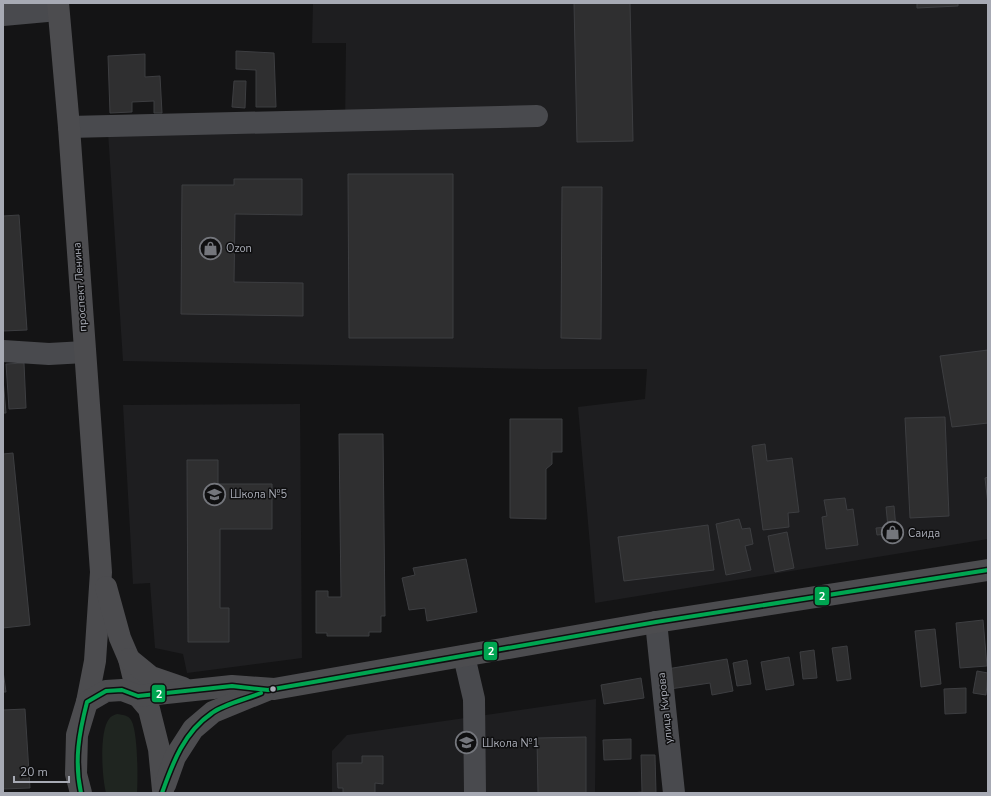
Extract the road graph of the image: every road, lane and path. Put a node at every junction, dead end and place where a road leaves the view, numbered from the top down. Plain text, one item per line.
1 (58, 7) edge
2 (3, 15) edge
3 (537, 116) dead end
4 (69, 127) junction
5 (3, 351) edge
6 (85, 352) junction
7 (988, 570) edge
8 (101, 572) junction
9 (656, 622) junction
10 (464, 656) junction
11 (129, 658) junction
12 (188, 690) junction
13 (268, 690) junction
14 (138, 696) junction
15 (86, 702) junction
16 (76, 786) edge
17 (163, 791) edge
18 (474, 793) edge
19 (674, 793) edge

1 - 2 street
1 - 4 main road, проспект Ленина
3 - 4 street
4 - 6 main road, проспект Ленина
5 - 6 street
6 - 8 main road, проспект Ленина
7 - 9 main road
8 - 11 main road
8 - 15 main road
9 - 10 main road
9 - 19 street, улица Кирова
10 - 13 main road
10 - 18 street
11 - 12 main road
11 - 14 main road
12 - 13 main road
12 - 14 main road
13 - 17 main road
14 - 15 main road
14 - 17 main road
15 - 16 main road

